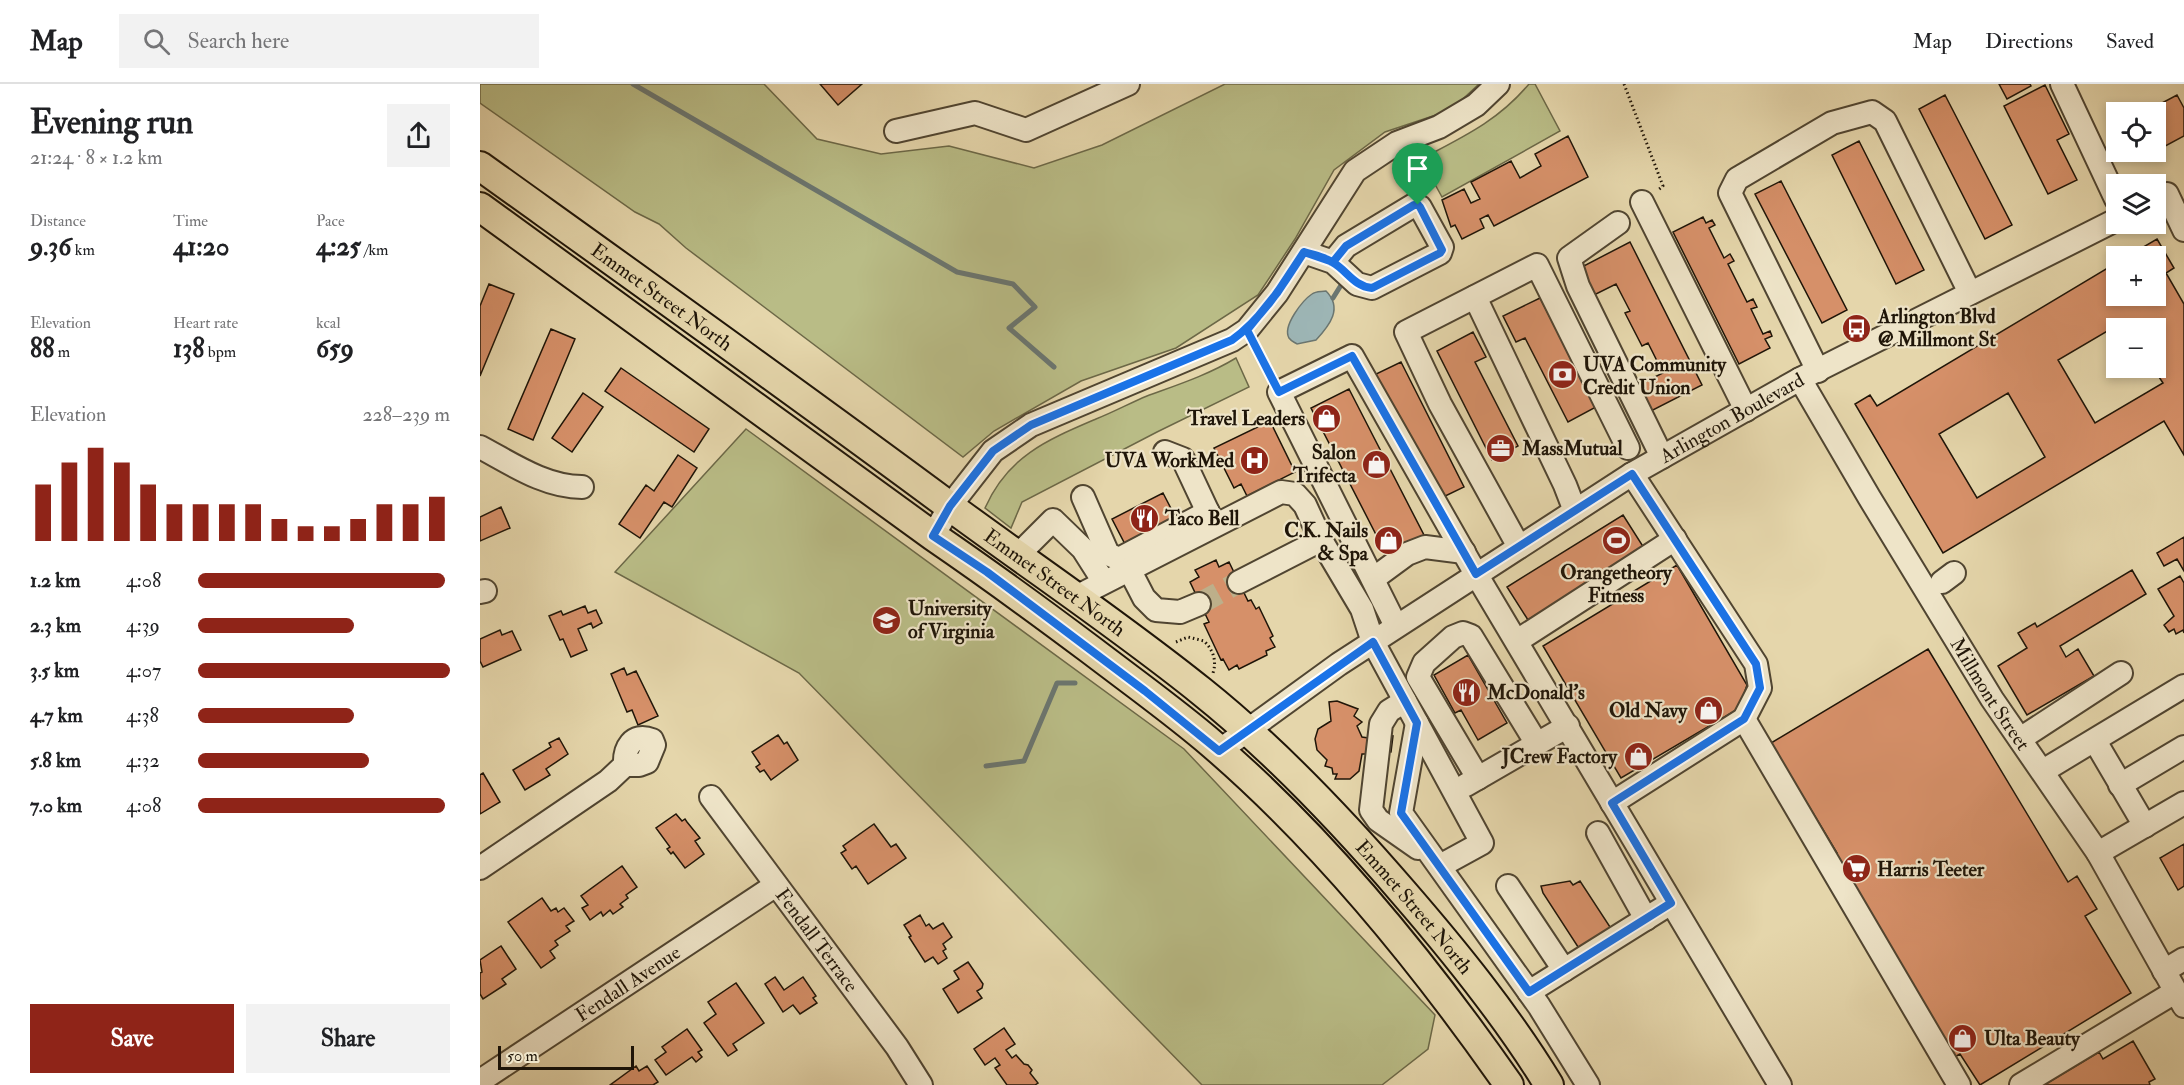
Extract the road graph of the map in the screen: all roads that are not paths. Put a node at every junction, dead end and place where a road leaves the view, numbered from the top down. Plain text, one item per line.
1 (1128, 84) edge
2 (1498, 84) edge
3 (2062, 84) edge
4 (896, 131) dead end
5 (480, 166) edge
6 (2106, 178) edge
7 (2169, 193) edge
8 (1642, 202) road end
9 (480, 207) edge
10 (1618, 223) dead end
11 (2106, 225) edge
12 (2184, 230) edge
13 (1304, 252) junction
14 (1333, 262) junction
15 (1970, 293) junction
16 (1475, 297) junction
17 (1809, 375) junction
18 (1746, 410) junction
19 (480, 447) edge
20 (1628, 448) dead end
21 (1165, 452) dead end
22 (1662, 457) junction
23 (1632, 474) junction
24 (582, 487) dead end
25 (1083, 497) dead end
26 (950, 506) junction
27 (1575, 511) junction
28 (1211, 519) junction
29 (933, 536) junction
30 (1321, 540) junction
31 (1675, 540) junction
32 (1519, 547) junction
33 (1464, 552) junction
34 (1018, 555) junction
35 (1129, 569) junction
36 (1476, 574) junction
37 (1372, 579) junction
38 (1104, 582) junction
39 (1239, 582) tunnel mouth
40 (1076, 597) junction
41 (1199, 604) tunnel mouth
42 (1396, 626) junction
43 (1517, 641) junction
44 (1373, 642) junction
45 (2121, 673) dead end
46 (2184, 686) edge
47 (1405, 701) junction
48 (1744, 719) junction
49 (1417, 723) junction
50 (1568, 726) junction
51 (1247, 730) junction
52 (2020, 739) junction
53 (2095, 741) junction
54 (1537, 744) junction
55 (2184, 747) edge
56 (1219, 751) junction
57 (625, 765) dead end
58 (2043, 771) junction
59 (1478, 777) junction
60 (2120, 785) junction
61 (1454, 791) junction
62 (711, 797) dead end
63 (1612, 803) junction
64 (2184, 803) edge
65 (2145, 826) junction
66 (1598, 833) dead end
67 (2098, 853) junction
68 (1440, 866) junction
69 (480, 868) edge
70 (776, 885) junction
71 (1508, 886) dead end
72 (1671, 903) junction
73 (1646, 919) junction
74 (2184, 959) edge
75 (1564, 970) junction
76 (2164, 970) junction
77 (1529, 992) junction
78 (2180, 999) edge
79 (480, 1081) edge
80 (921, 1085) edge
81 (1509, 1085) edge
82 (1549, 1085) edge
83 (1588, 1085) edge
84 (1780, 1085) edge
85 (1959, 1085) edge
86 (2021, 1085) edge

1 - 4 street
2 - 13 street
3 - 6 street
5 - 26 main road, Emmet Street North
7 - 12 street
8 - 18 street
9 - 29 main road, Emmet Street North
10 - 22 street
11 - 15 street, Arlington Boulevard
13 - 14 street
13 - 26 street
14 - 14 street
15 - 17 street, Arlington Boulevard
15 - 17 street, Millmont Street
16 - 20 street
16 - 27 street
16 - 32 street
17 - 18 street, Arlington Boulevard
17 - 52 street, Millmont Street
18 - 22 street, Arlington Boulevard
19 - 24 street
21 - 28 street
22 - 23 street, Arlington Boulevard
23 - 27 street, Arlington Boulevard
23 - 31 street
25 - 28 street
26 - 29 street
26 - 34 main road, Emmet Street North
27 - 32 street, Arlington Boulevard
28 - 30 street
28 - 35 street
29 - 56 main road, Emmet Street North
30 - 39 street
30 - 44 street
31 - 43 street
31 - 48 street
32 - 36 street, Arlington Boulevard
33 - 36 street
33 - 37 street
33 - 37 street
34 - 38 street
34 - 40 main road, Emmet Street North
35 - 38 street
35 - 41 street
36 - 42 street, Arlington Boulevard
36 - 43 street
37 - 42 street
38 - 40 street
40 - 51 main road, Emmet Street North
42 - 44 street, Arlington Boulevard
43 - 50 street
44 - 47 street
44 - 51 street, Arlington Boulevard
45 - 52 street
46 - 53 street
47 - 49 street
47 - 68 street
48 - 63 street
48 - 85 street
49 - 61 street
49 - 68 street
50 - 54 street
50 - 63 street
51 - 56 street, Arlington Boulevard
51 - 82 main road, Emmet Street North
52 - 58 street, Millmont Street
53 - 58 street
53 - 60 street
54 - 59 street
54 - 59 street
55 - 60 street
56 - 81 main road, Emmet Street North
57 - 69 street
58 - 67 street, Millmont Street
59 - 61 street
60 - 65 street
61 - 68 street
62 - 70 street, Fendall Terrace
63 - 72 street
64 - 65 street
65 - 67 street
66 - 73 street
67 - 76 street, Millmont Street
68 - 77 street
70 - 79 street, Fendall Avenue
70 - 80 street, Fendall Terrace
71 - 75 street
72 - 73 street
72 - 84 street
73 - 75 street
74 - 76 street
75 - 77 street
76 - 78 street, Millmont Street
77 - 83 street
78 - 86 street

